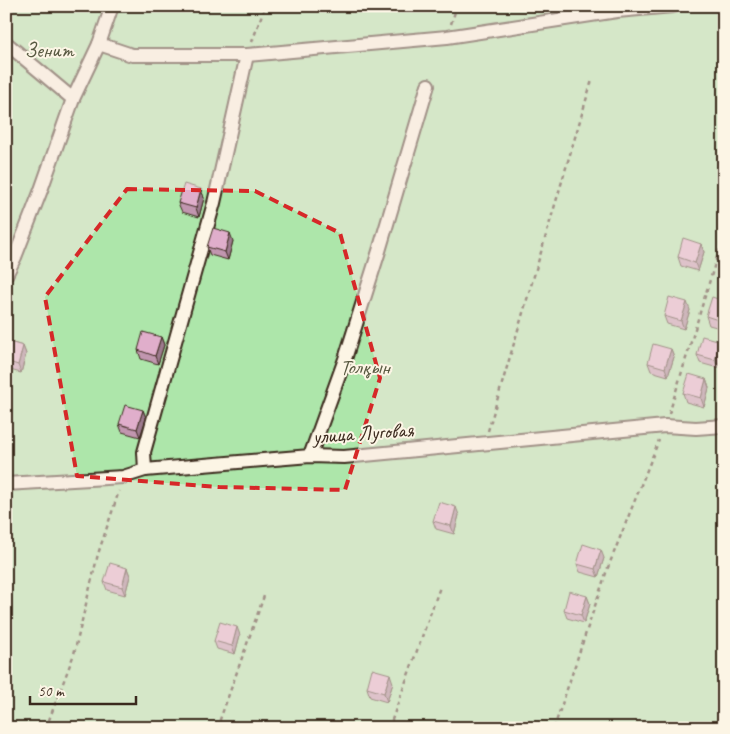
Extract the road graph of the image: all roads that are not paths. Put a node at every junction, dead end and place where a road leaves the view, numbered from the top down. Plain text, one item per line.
1 (112, 6) edge
2 (673, 6) edge
3 (6, 43) edge
4 (99, 44) junction
5 (247, 55) junction
6 (428, 85) dead end
7 (73, 99) junction
8 (6, 275) edge
9 (724, 426) edge
10 (310, 456) junction
11 (145, 470) junction
12 (6, 484) edge

1 - 4 street
2 - 5 street
3 - 7 street
4 - 5 street
4 - 7 street
5 - 11 street
6 - 10 street
7 - 8 street
9 - 10 street, улица Луговая
10 - 11 street, улица Луговая
11 - 12 street, улица Луговая

